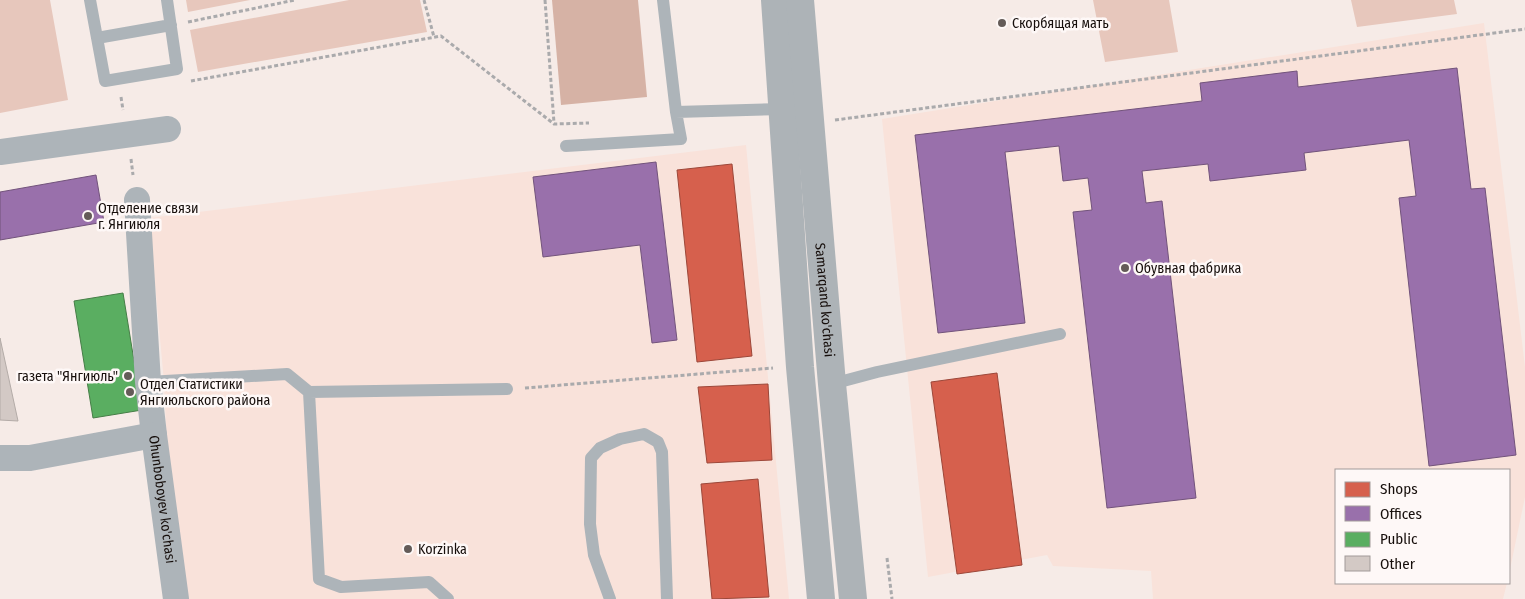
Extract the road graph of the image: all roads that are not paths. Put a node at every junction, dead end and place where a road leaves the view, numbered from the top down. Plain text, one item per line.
1 (90, 0) edge
2 (167, 0) edge
3 (662, 0) edge
4 (775, 0) edge
5 (800, 0) edge
6 (171, 25) junction
7 (97, 38) junction
8 (783, 109) junction
9 (676, 112) junction
10 (168, 129) dead end
11 (566, 146) dead end
12 (0, 152) edge
13 (137, 200) road end
14 (1060, 334) dead end
15 (148, 382) junction
16 (832, 384) junction
17 (507, 389) road end
18 (309, 392) junction
19 (154, 435) junction
20 (0, 458) edge
21 (176, 599) edge
22 (448, 599) edge
23 (610, 599) edge
24 (667, 599) edge
25 (821, 599) edge
26 (854, 599) edge

1 - 7 lane
2 - 6 lane
3 - 9 lane
4 - 8 main road, Samarqand ko'chasi
5 - 16 main road, Samarqand ko'chasi
6 - 7 lane
6 - 7 lane
8 - 9 lane
8 - 25 main road, Samarqand ko'chasi
9 - 11 lane
10 - 12 street
13 - 15 street
14 - 16 lane
15 - 18 lane
15 - 19 street
16 - 26 main road, Samarqand ko'chasi
17 - 18 lane
18 - 22 lane
19 - 20 street, Ohunboboyev ko'chasi
19 - 21 street, Ohunboboyev ko'chasi
23 - 24 lane

